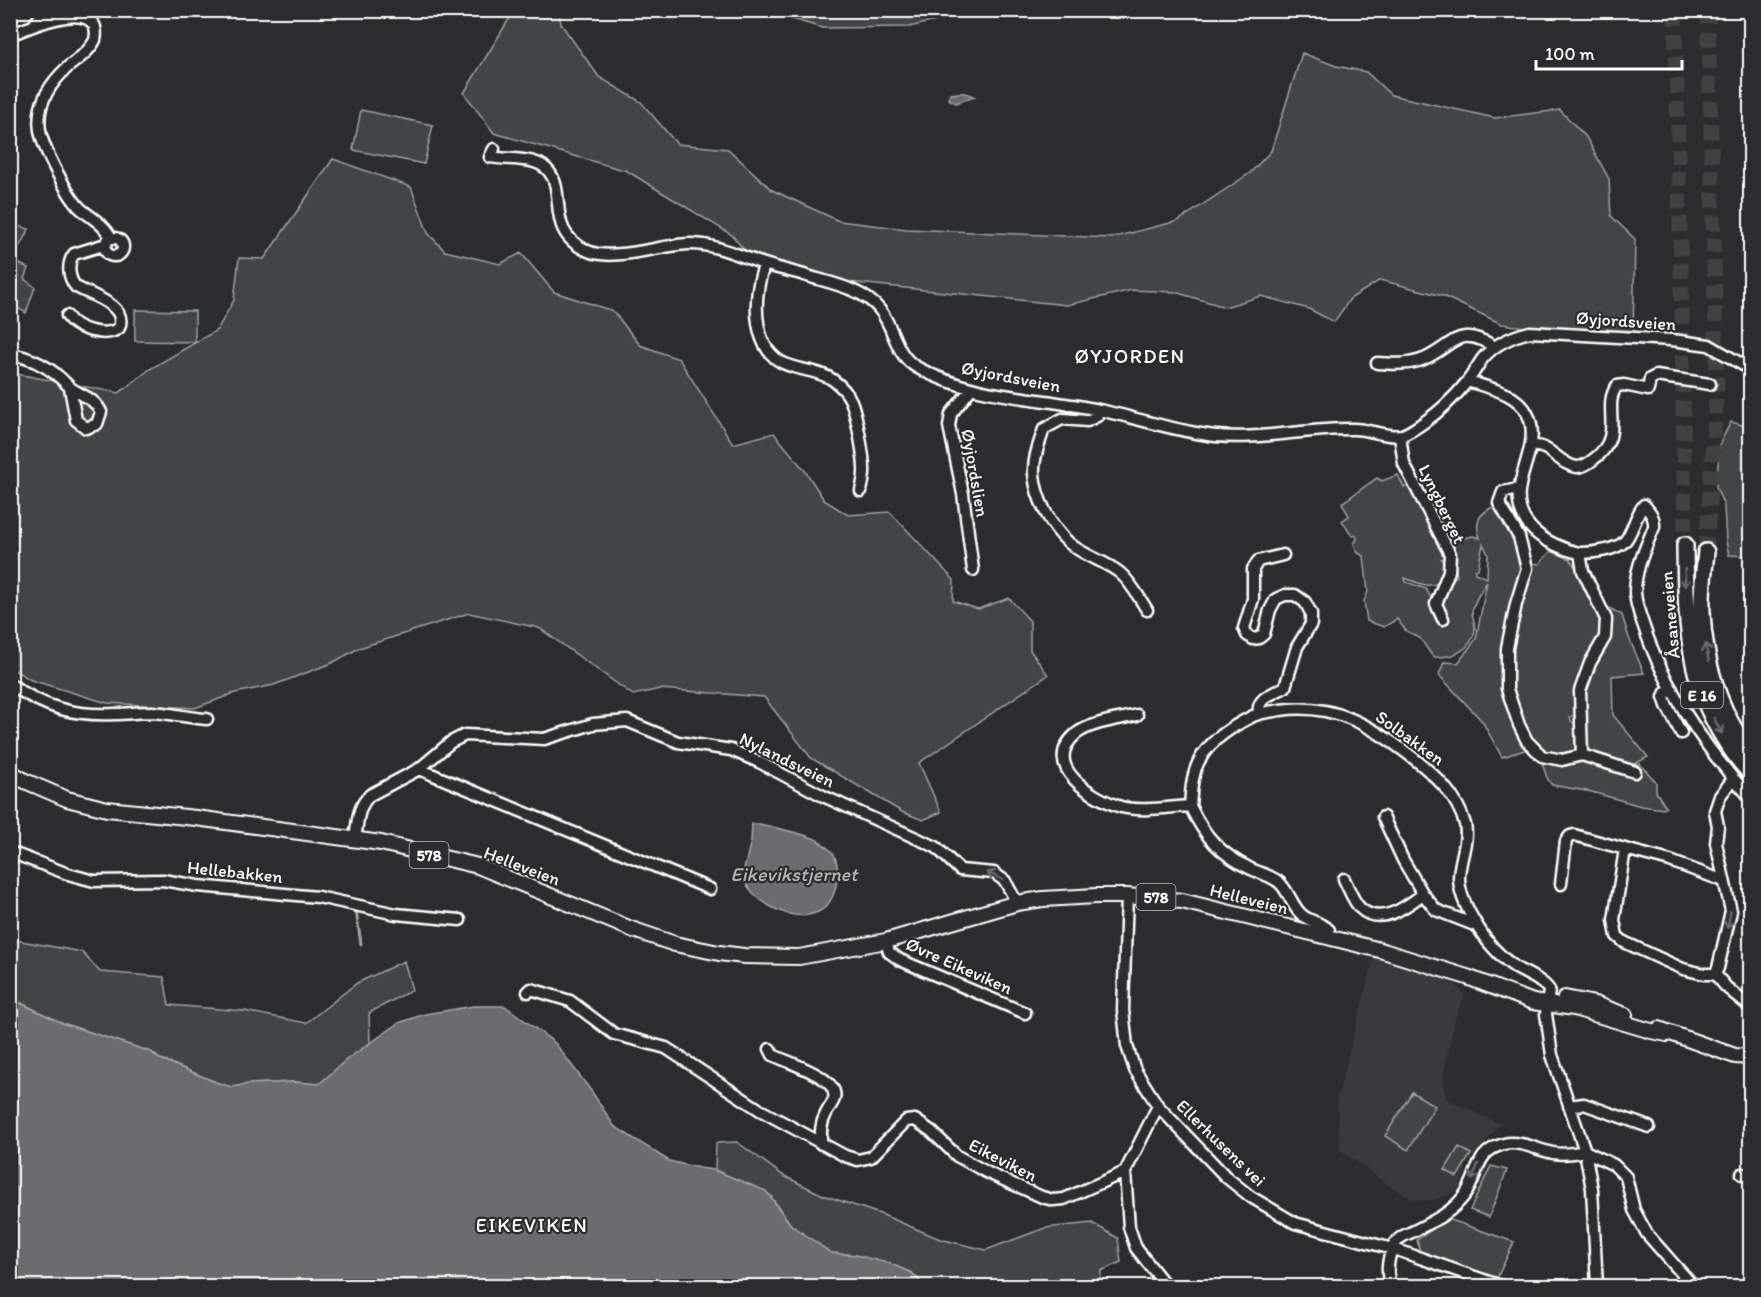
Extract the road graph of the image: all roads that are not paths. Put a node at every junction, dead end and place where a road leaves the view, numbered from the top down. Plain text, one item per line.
1 (45, 10) edge
2 (87, 15) edge
3 (34, 25) junction
4 (10, 35) edge
5 (495, 148) dead end
6 (765, 264) junction
7 (67, 315) dead end
8 (1495, 347) junction
9 (10, 354) edge
10 (1377, 363) dead end
11 (1750, 369) edge
12 (1468, 381) junction
13 (1710, 384) dead end
14 (70, 388) dead end
15 (971, 389) junction
16 (1097, 410) junction
17 (1400, 436) junction
18 (1531, 445) junction
19 (1518, 489) junction
20 (861, 491) dead end
21 (1685, 545) tunnel mouth
22 (1706, 552) tunnel mouth
23 (1580, 554) junction
24 (1283, 555) dead end
25 (974, 570) dead end
26 (1148, 610) dead end
27 (1443, 619) dead end
28 (10, 684) edge
29 (1672, 689) junction
30 (1259, 713) junction
31 (1137, 715) dead end
32 (207, 719) dead end
33 (1682, 733) dead end
34 (1750, 752) edge
35 (1582, 755) junction
36 (419, 769) junction
37 (10, 772) edge
38 (1635, 772) dead end
39 (1750, 773) edge
40 (1733, 779) junction
41 (1750, 797) edge
42 (1190, 806) junction
43 (1383, 817) dead end
44 (355, 839) junction
45 (1625, 849) junction
46 (10, 852) edge
47 (1344, 879) dead end
48 (1724, 881) junction
49 (1561, 885) dead end
50 (710, 890) dead end
51 (1423, 894) junction
52 (1127, 896) junction
53 (1017, 903) junction
54 (460, 920) dead end
55 (1477, 926) junction
56 (1329, 937) junction
57 (886, 941) junction
58 (1715, 974) junction
59 (547, 986) dead end
60 (528, 992) dead end
61 (1548, 1001) junction
62 (1750, 1007) edge
63 (1025, 1013) dead end
64 (614, 1034) junction
65 (770, 1049) dead end
66 (1748, 1058) edge
67 (1158, 1106) junction
68 (1569, 1106) junction
69 (1649, 1127) dead end
70 (821, 1144) junction
71 (1585, 1151) junction
72 (1125, 1172) junction
73 (1396, 1251) junction
74 (1166, 1287) edge
75 (1390, 1287) edge
76 (1501, 1287) edge
77 (1597, 1287) edge
78 (1693, 1287) edge

1 - 3 street
2 - 3 street
2 - 7 street
3 - 4 street
5 - 6 street, Øyjordsveien
6 - 15 street, Øyjordsveien
6 - 20 street
8 - 10 street
8 - 11 street, Øyjordsveien
8 - 12 street, Øyjordsveien
9 - 14 street
12 - 17 street, Øyjordsveien
12 - 18 street
13 - 18 street
15 - 16 street, Øyjordsveien
15 - 25 street, Øyjordslien
16 - 17 street, Øyjordsveien
16 - 26 street
17 - 27 street, Lyngberget
18 - 19 street
19 - 23 street
19 - 35 street
21 -> 39 highway, Åsaneveien / E 16
34 -> 22 highway, Åsaneveien / E 16
23 - 29 street
23 - 35 street
24 - 30 street
28 - 32 street
29 - 33 street
29 - 40 street
30 - 42 street, Solbakken
30 - 55 street, Solbakken
31 - 42 street
35 - 38 street
36 - 44 street, Nylandsveien
36 - 50 street
53 -> 36 street, Nylandsveien
37 - 44 main road, Helleveien / 578
40 - 41 street
40 - 48 street
42 - 56 street
43 - 51 street, Solbakken
44 - 57 main road, Helleveien / 578
45 - 48 street
45 - 49 street
45 - 58 street
46 - 54 street, Hellebakken
47 - 51 street
48 -> 58 street
51 - 55 street, Solbakken
52 - 53 main road, Helleveien / 578
52 - 56 main road, Helleveien / 578
52 - 67 street, Ellerhusens vei
53 - 57 main road, Helleveien / 578
55 - 61 street, Solbakken
56 - 61 main road, Helleveien / 578
57 - 63 street, Øvre Eikeviken
58 - 62 street
59 - 64 street
60 - 64 street, Eikeviken
61 - 66 main road, Helleveien / 578
61 - 68 street
64 - 70 street, Eikeviken
65 - 70 street
67 - 72 street
67 - 73 street, Ellerhusens vei
68 - 69 street
68 - 71 street
70 - 72 street, Eikeviken
71 -> 73 street
71 - 77 street
71 - 78 street
72 - 74 street
73 - 75 street
73 - 76 street, Ellerhusens vei

